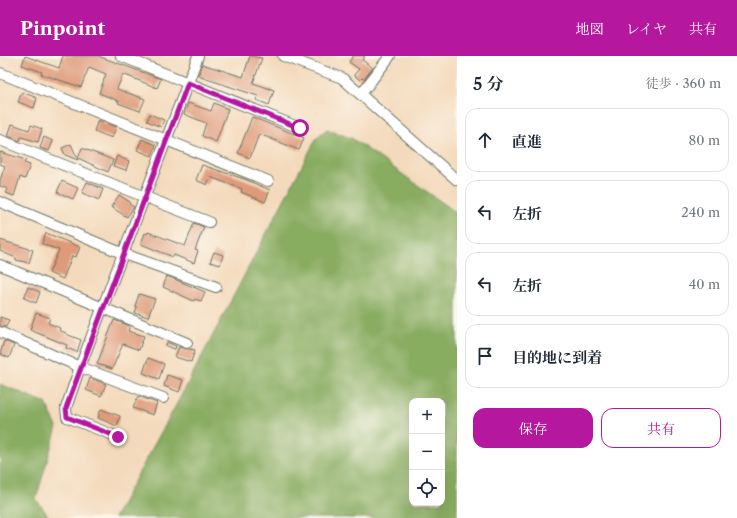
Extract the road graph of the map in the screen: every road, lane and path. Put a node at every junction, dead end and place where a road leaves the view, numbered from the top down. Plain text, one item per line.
1 (121, 56) edge
2 (198, 56) edge
3 (283, 56) edge
4 (390, 56) edge
5 (0, 73) edge
6 (188, 83) junction
7 (361, 94) junction
8 (300, 128) dead end
9 (0, 140) edge
10 (166, 141) junction
11 (457, 180) edge
12 (268, 181) dead end
13 (145, 197) junction
14 (0, 202) edge
15 (209, 222) dead end
16 (124, 254) junction
17 (0, 265) edge
18 (216, 288) dead end
19 (103, 309) junction
20 (0, 332) edge
21 (187, 343) dead end
22 (80, 366) junction
23 (163, 398) dead end
24 (118, 437) dead end

1 - 6 street
2 - 6 street
3 - 7 street
4 - 7 street
5 - 10 street
6 - 8 street
6 - 10 street
7 - 11 street
9 - 13 street
10 - 12 street
10 - 13 street
13 - 15 street
13 - 16 street
14 - 16 street
16 - 18 street
16 - 19 street
17 - 19 street
19 - 21 street
19 - 22 street
20 - 22 street
22 - 23 street
22 - 24 street

